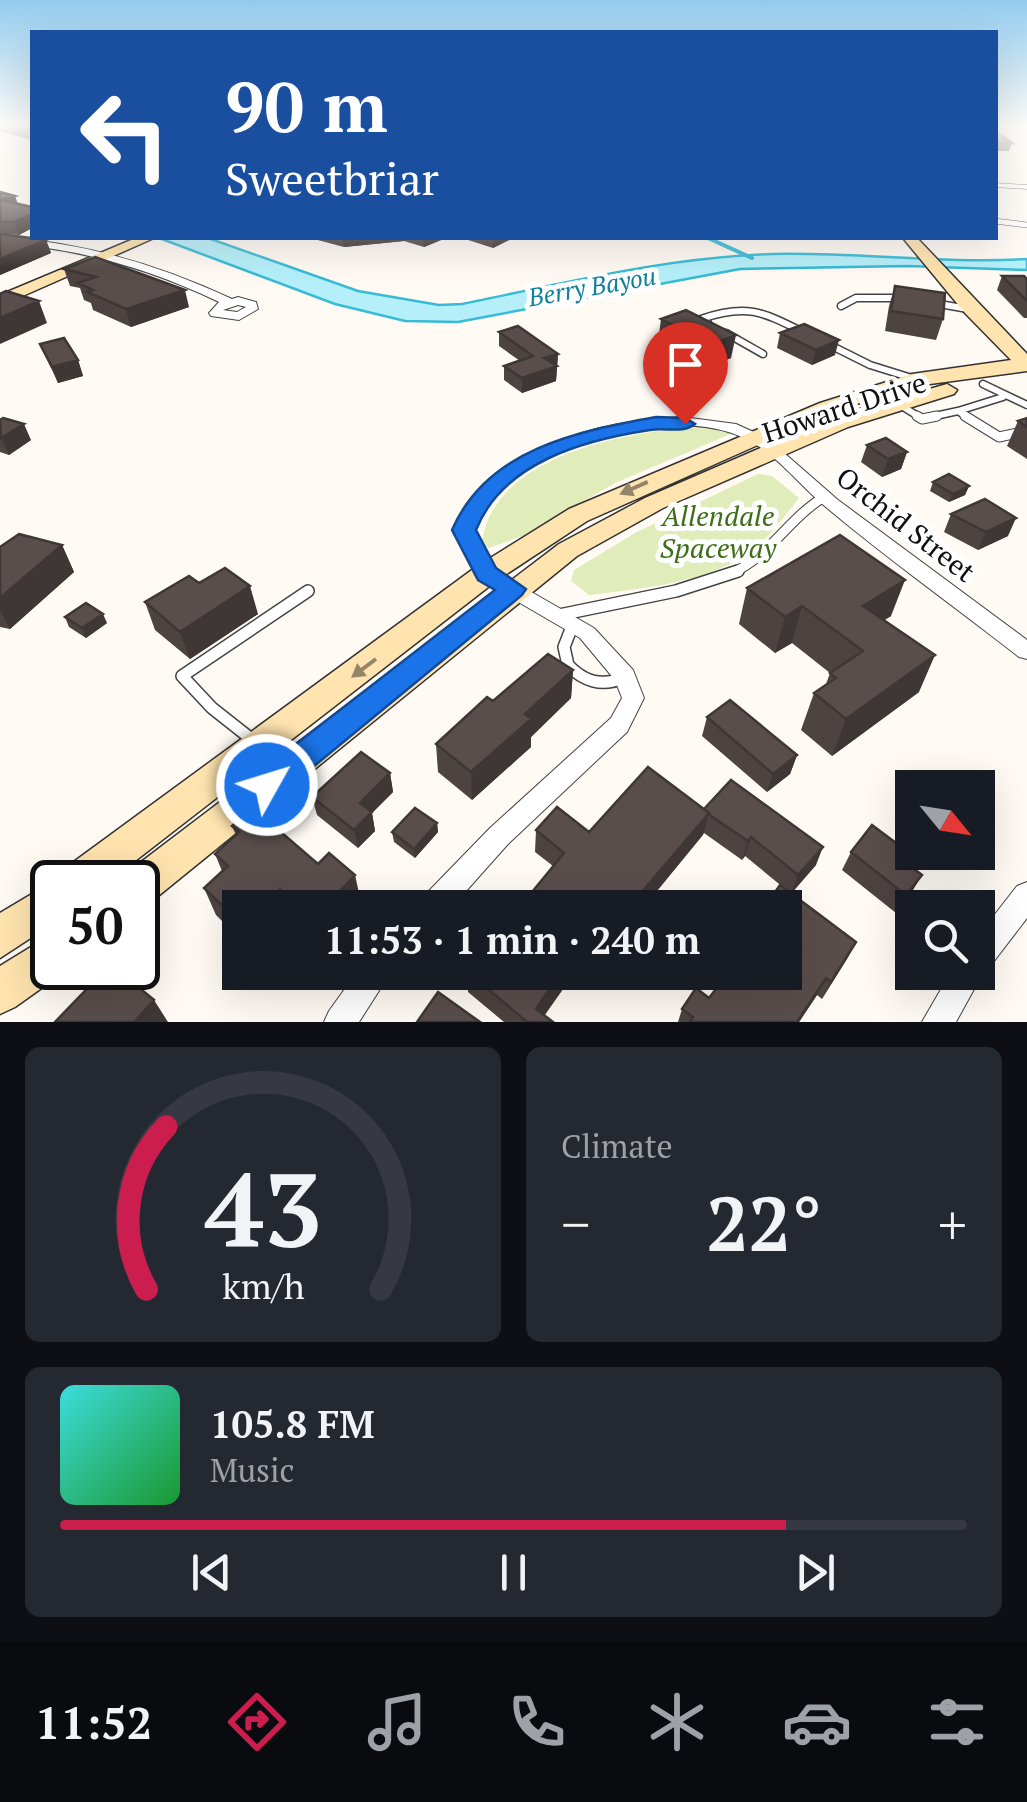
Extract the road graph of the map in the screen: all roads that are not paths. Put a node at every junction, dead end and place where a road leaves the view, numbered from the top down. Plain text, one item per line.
1 (998, 184) edge
2 (1027, 187) edge
3 (998, 221) edge
4 (1027, 224) edge
5 (0, 240) edge
6 (131, 240) edge
7 (134, 240) edge
8 (914, 242) edge
9 (93, 250) junction
10 (111, 255) junction
11 (4, 295) edge
12 (906, 298) edge
13 (922, 301) edge
14 (229, 302) dead end
15 (841, 306) dead end
16 (971, 310) junction
17 (763, 354) dead end
18 (1026, 367) edge
19 (918, 380) junction
20 (993, 390) junction
21 (897, 403) junction
22 (1027, 405) edge
23 (958, 411) junction
24 (1027, 431) edge
25 (763, 444) junction
26 (824, 497) junction
27 (486, 574) junction
28 (513, 589) junction
29 (308, 591) dead end
30 (566, 619) junction
31 (1027, 651) edge
32 (625, 676) junction
33 (256, 764) junction
34 (111, 860) edge
35 (160, 865) edge
36 (449, 890) edge
37 (1027, 896) edge
38 (30, 916) edge
39 (0, 937) edge
40 (995, 937) edge
41 (30, 971) edge
42 (363, 990) edge
43 (958, 990) edge
44 (0, 992) edge
45 (340, 1022) edge
46 (938, 1022) edge

1 - 2 lane
3 - 4 lane
5 - 9 street
6 - 9 main road
7 - 10 main road
8 - 16 main road
9 - 10 street
9 - 11 main road
10 - 11 main road
10 - 14 street
12 - 15 lane
13 - 16 lane
16 - 18 main road
17 - 19 lane
18 - 19 main road, Howard Drive
18 - 20 main road, Howard Drive
19 - 25 main road, Howard Drive
20 - 21 main road, Howard Drive
20 - 22 lane
20 - 23 lane
21 - 23 lane
21 - 25 main road, Howard Drive
23 - 24 lane
25 - 26 street, Orchid Street
25 -> 27 main road, Howard Drive
25 - 27 street
25 - 28 main road, Howard Drive
26 - 30 lane
26 - 31 street, Orchid Street
27 - 28 street
27 -> 33 main road, Howard Drive
28 - 30 street
28 - 33 main road, Howard Drive
29 - 33 lane
30 - 32 street
30 - 32 lane
32 - 36 street
33 - 34 main road, Howard Drive
33 - 35 main road, Howard Drive
37 - 40 street
38 - 39 main road
41 - 44 main road
42 - 45 street
43 - 46 street

